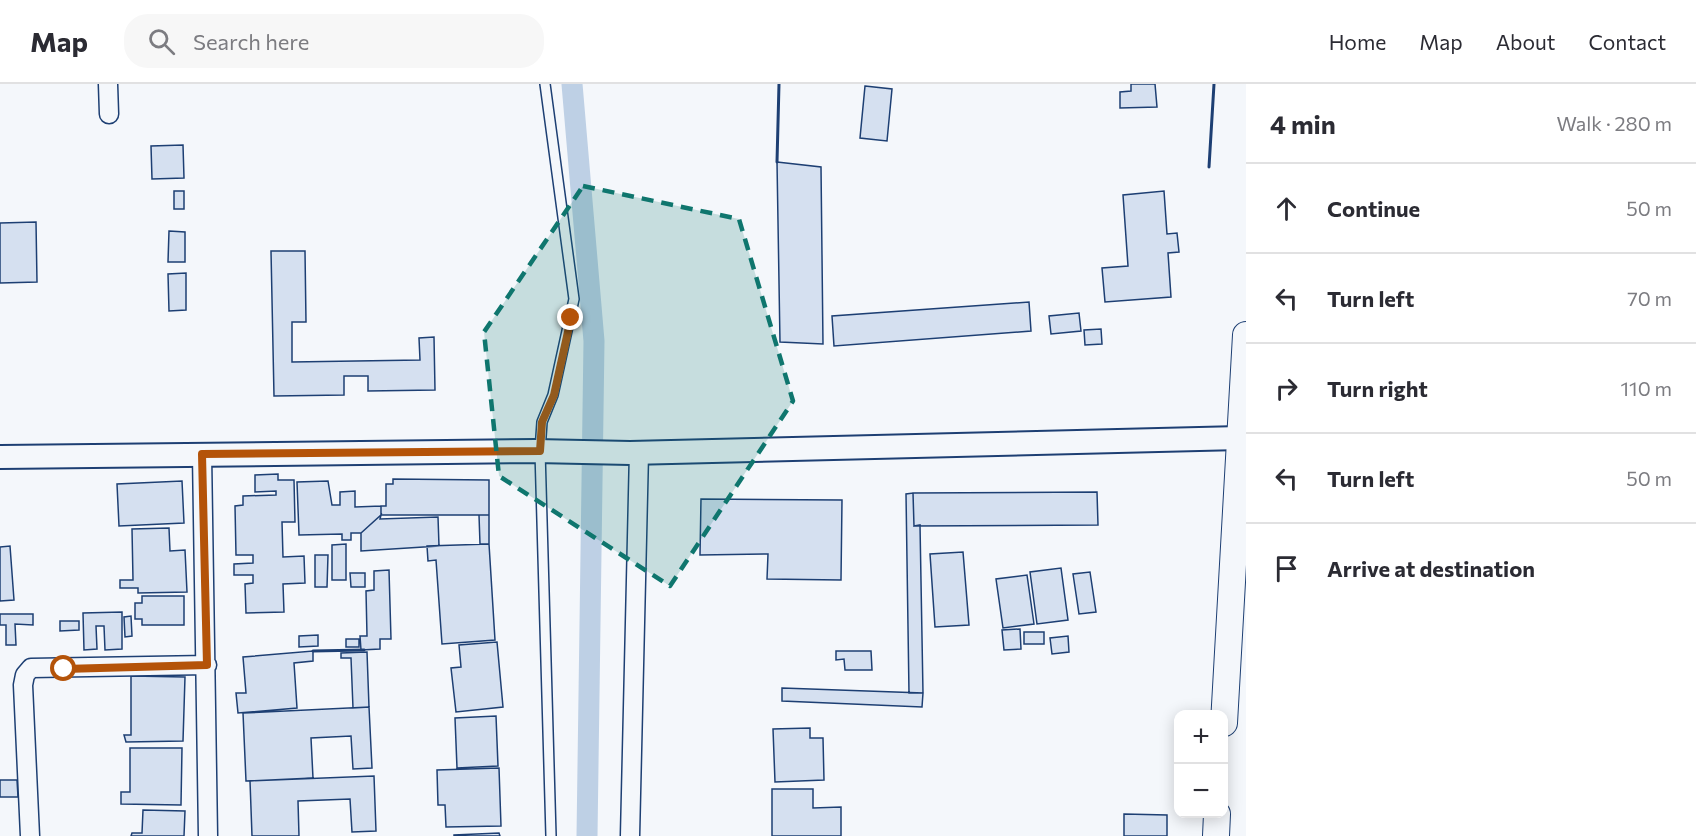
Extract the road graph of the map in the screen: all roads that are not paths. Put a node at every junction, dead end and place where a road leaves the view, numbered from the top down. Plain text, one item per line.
1 (108, 84) edge
2 (545, 84) edge
3 (109, 114) dead end
4 (1246, 335) edge
5 (1243, 438) edge
6 (544, 451) junction
7 (634, 452) junction
8 (202, 454) junction
9 (0, 457) edge
10 (207, 665) junction
11 (1225, 710) edge
12 (1217, 818) edge
13 (30, 836) edge
14 (208, 836) edge
15 (551, 836) edge
16 (630, 836) edge
17 (1216, 836) edge

1 - 3 street
2 - 6 lane
4 - 5 main road
5 - 7 street
5 - 11 main road
6 - 7 street
6 - 8 street
6 - 15 lane
7 - 16 street
8 - 9 street
8 - 10 street
10 - 13 street
10 - 14 street
12 - 17 main road

